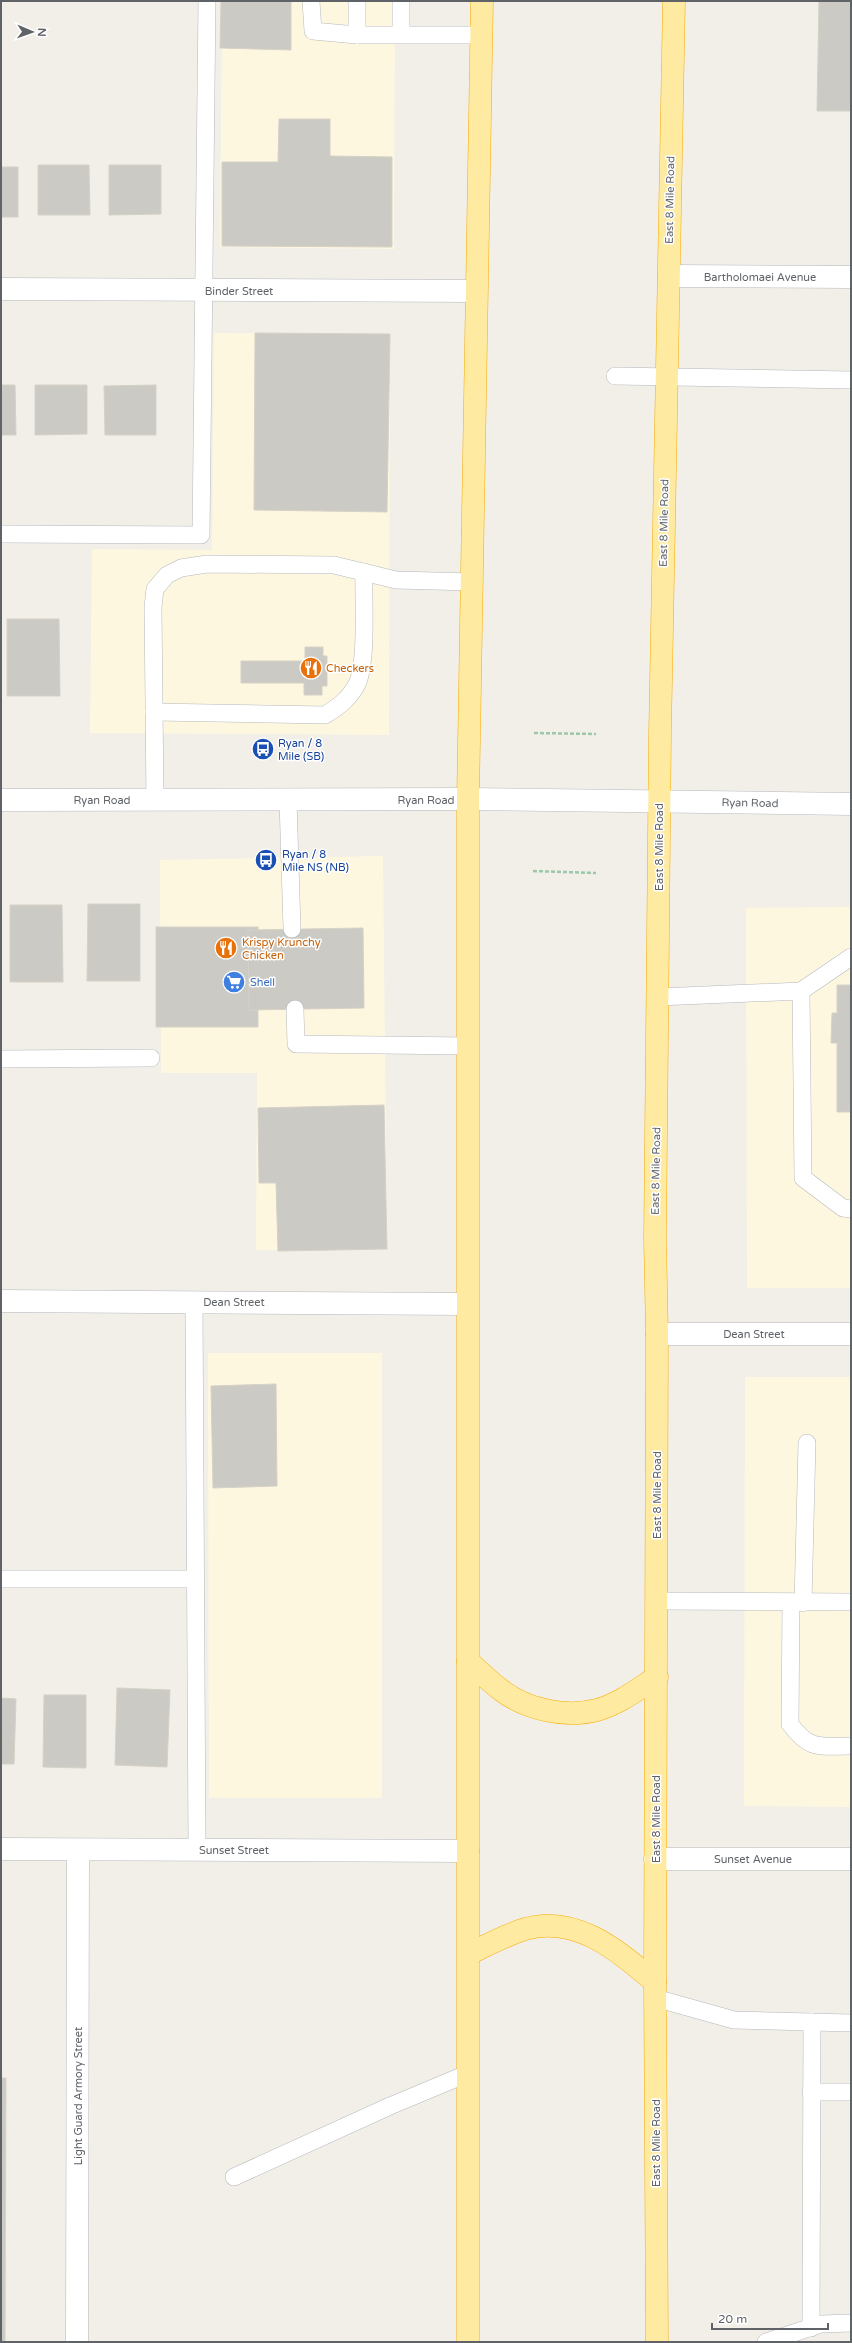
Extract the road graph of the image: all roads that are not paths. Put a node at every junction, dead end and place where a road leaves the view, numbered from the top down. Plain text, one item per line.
1 (207, 1) edge
2 (311, 1) edge
3 (357, 1) edge
4 (401, 1) edge
5 (482, 1) edge
6 (674, 1) edge
7 (401, 34) junction
8 (357, 35) junction
9 (481, 35) junction
10 (669, 276) junction
11 (851, 277) edge
12 (1, 289) edge
13 (205, 290) junction
14 (476, 291) junction
15 (615, 376) dead end
16 (666, 377) junction
17 (851, 380) edge
18 (1, 534) edge
19 (364, 572) junction
20 (472, 582) junction
21 (154, 712) junction
22 (468, 799) junction
23 (1, 800) edge
24 (155, 800) junction
25 (288, 800) junction
26 (659, 802) junction
27 (851, 804) edge
28 (292, 929) dead end
29 (851, 957) edge
30 (801, 991) junction
31 (658, 997) junction
32 (295, 1009) dead end
33 (468, 1046) junction
34 (151, 1058) dead end
35 (1, 1059) edge
36 (851, 1208) edge
37 (1, 1301) edge
38 (194, 1302) junction
39 (467, 1304) junction
40 (657, 1334) junction
41 (851, 1334) edge
42 (807, 1443) dead end
43 (1, 1579) edge
44 (195, 1579) junction
45 (657, 1601) junction
46 (797, 1602) junction
47 (851, 1602) edge
48 (468, 1661) junction
49 (657, 1677) junction
50 (851, 1746) edge
51 (1, 1849) edge
52 (78, 1850) junction
53 (197, 1850) junction
54 (468, 1851) junction
55 (655, 1859) junction
56 (851, 1859) edge
57 (469, 1954) junction
58 (655, 1990) junction
59 (812, 2022) junction
60 (851, 2024) edge
61 (470, 2074) junction
62 (811, 2092) junction
63 (851, 2092) edge
64 (234, 2177) dead end
65 (851, 2323) edge
66 (811, 2328) junction
67 (78, 2342) edge
68 (468, 2342) edge
69 (657, 2342) edge
70 (766, 2342) edge

1 - 13 lane
2 - 8 lane
3 - 8 lane
4 - 7 lane
5 - 9 highway
6 - 10 highway, East 8 Mile Road
7 - 8 lane
7 - 9 lane
9 - 14 highway
10 - 11 street, Bartholomaei Avenue
10 - 16 highway, East 8 Mile Road
12 - 13 street, Binder Street
13 - 14 street, Binder Street
13 - 18 lane
14 - 20 highway
15 - 16 lane
16 - 17 lane
16 - 26 highway, East 8 Mile Road
19 - 20 lane
19 - 21 lane
19 - 21 lane
20 - 22 highway
21 - 24 lane
22 - 25 street, Ryan Road
22 - 26 street, Ryan Road
22 - 33 highway
23 - 24 street, Ryan Road
24 - 25 street, Ryan Road
25 - 28 lane
26 - 27 street, Ryan Road
26 - 31 highway, East 8 Mile Road
29 - 30 lane
30 - 31 lane
30 - 36 lane
31 - 40 highway, East 8 Mile Road
32 - 33 lane
33 - 39 highway
34 - 35 lane
37 - 38 street, Dean Street
38 - 39 street, Dean Street
38 - 44 lane
39 - 48 highway
40 - 41 street, Dean Street
40 - 45 highway, East 8 Mile Road
42 - 46 lane
43 - 44 lane
44 - 53 lane
45 - 46 lane
45 - 49 highway, East 8 Mile Road
46 - 47 lane
46 - 50 lane
48 - 49 highway
48 - 54 highway
49 - 55 highway, East 8 Mile Road
51 - 52 street, Sunset Street
52 - 53 street, Sunset Street
52 - 67 street, Light Guard Armory Street
53 - 54 street, Sunset Street
54 - 57 highway
55 - 56 street, Sunset Avenue
55 - 58 highway, East 8 Mile Road
57 - 58 highway
57 - 61 highway
58 - 59 lane
58 - 69 highway, East 8 Mile Road
59 - 60 lane
59 - 62 lane
61 - 64 lane
61 - 68 highway
62 - 63 lane
62 - 66 lane
65 - 66 lane
66 - 70 lane

